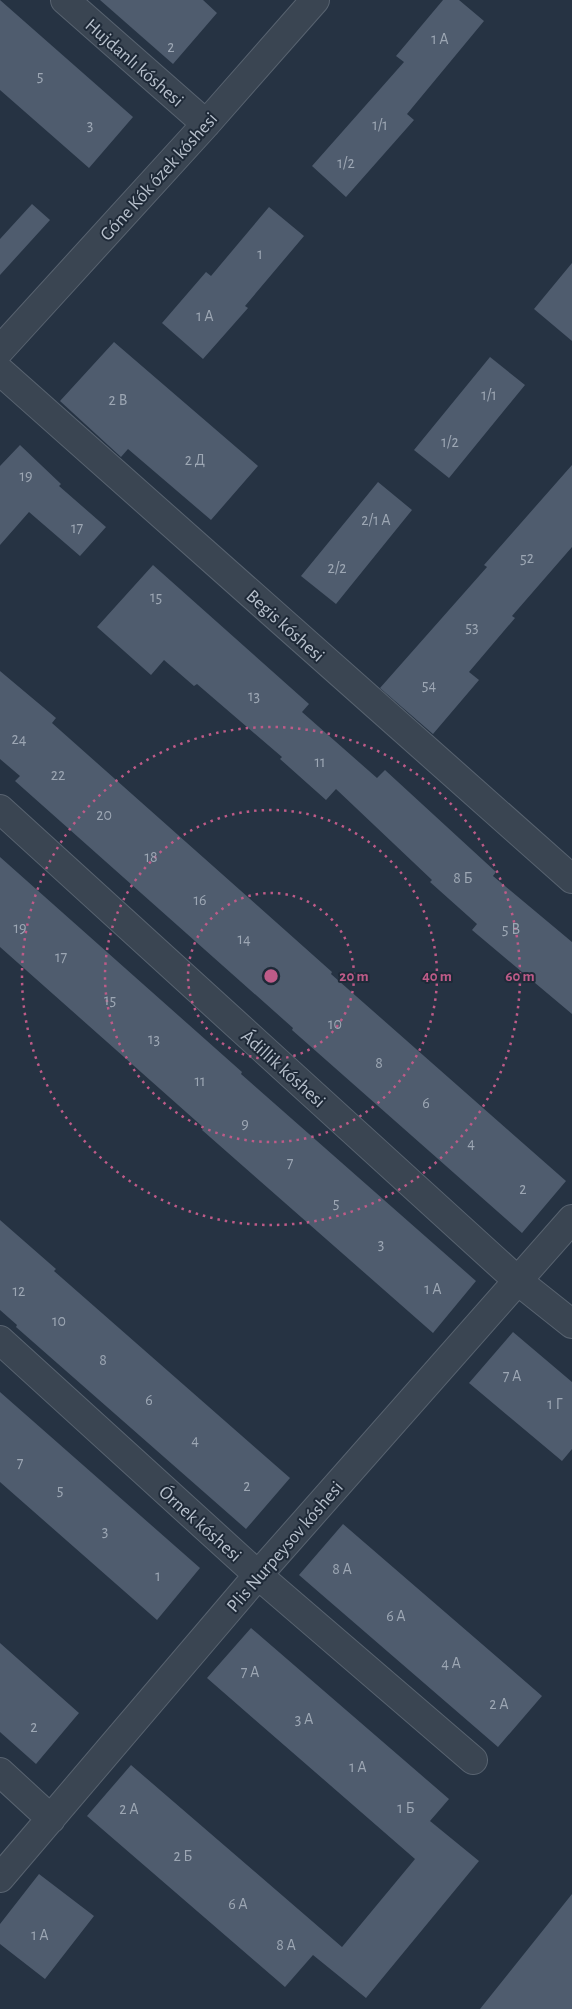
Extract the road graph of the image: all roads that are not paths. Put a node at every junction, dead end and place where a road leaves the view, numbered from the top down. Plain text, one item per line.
1 (65, 0) edge
2 (315, 0) edge
3 (206, 124) junction
4 (0, 350) edge
5 (0, 371) edge
6 (0, 809) edge
7 (572, 879) edge
8 (572, 1219) edge
9 (518, 1281) junction
10 (572, 1324) edge
11 (0, 1340) edge
12 (258, 1575) junction
13 (473, 1760) dead end
14 (0, 1772) edge
15 (51, 1819) junction
16 (0, 1878) edge

1 - 3 street, Hujdanlı kóshesi
2 - 3 street, Góne Kók ózek kóshesi
3 - 4 street, Góne Kók ózek kóshesi
5 - 7 street, Begis kóshesi
6 - 9 street, Ádillik kóshesi
8 - 9 street, Plis Nurpeysov kóshesi
9 - 10 street, Ádillik kóshesi
9 - 12 street, Plis Nurpeysov kóshesi
11 - 12 street, Órnek kóshesi
12 - 13 street, Órnek kóshesi
12 - 15 street, Plis Nurpeysov kóshesi
14 - 15 street
15 - 16 street, Plis Nurpeysov kóshesi

